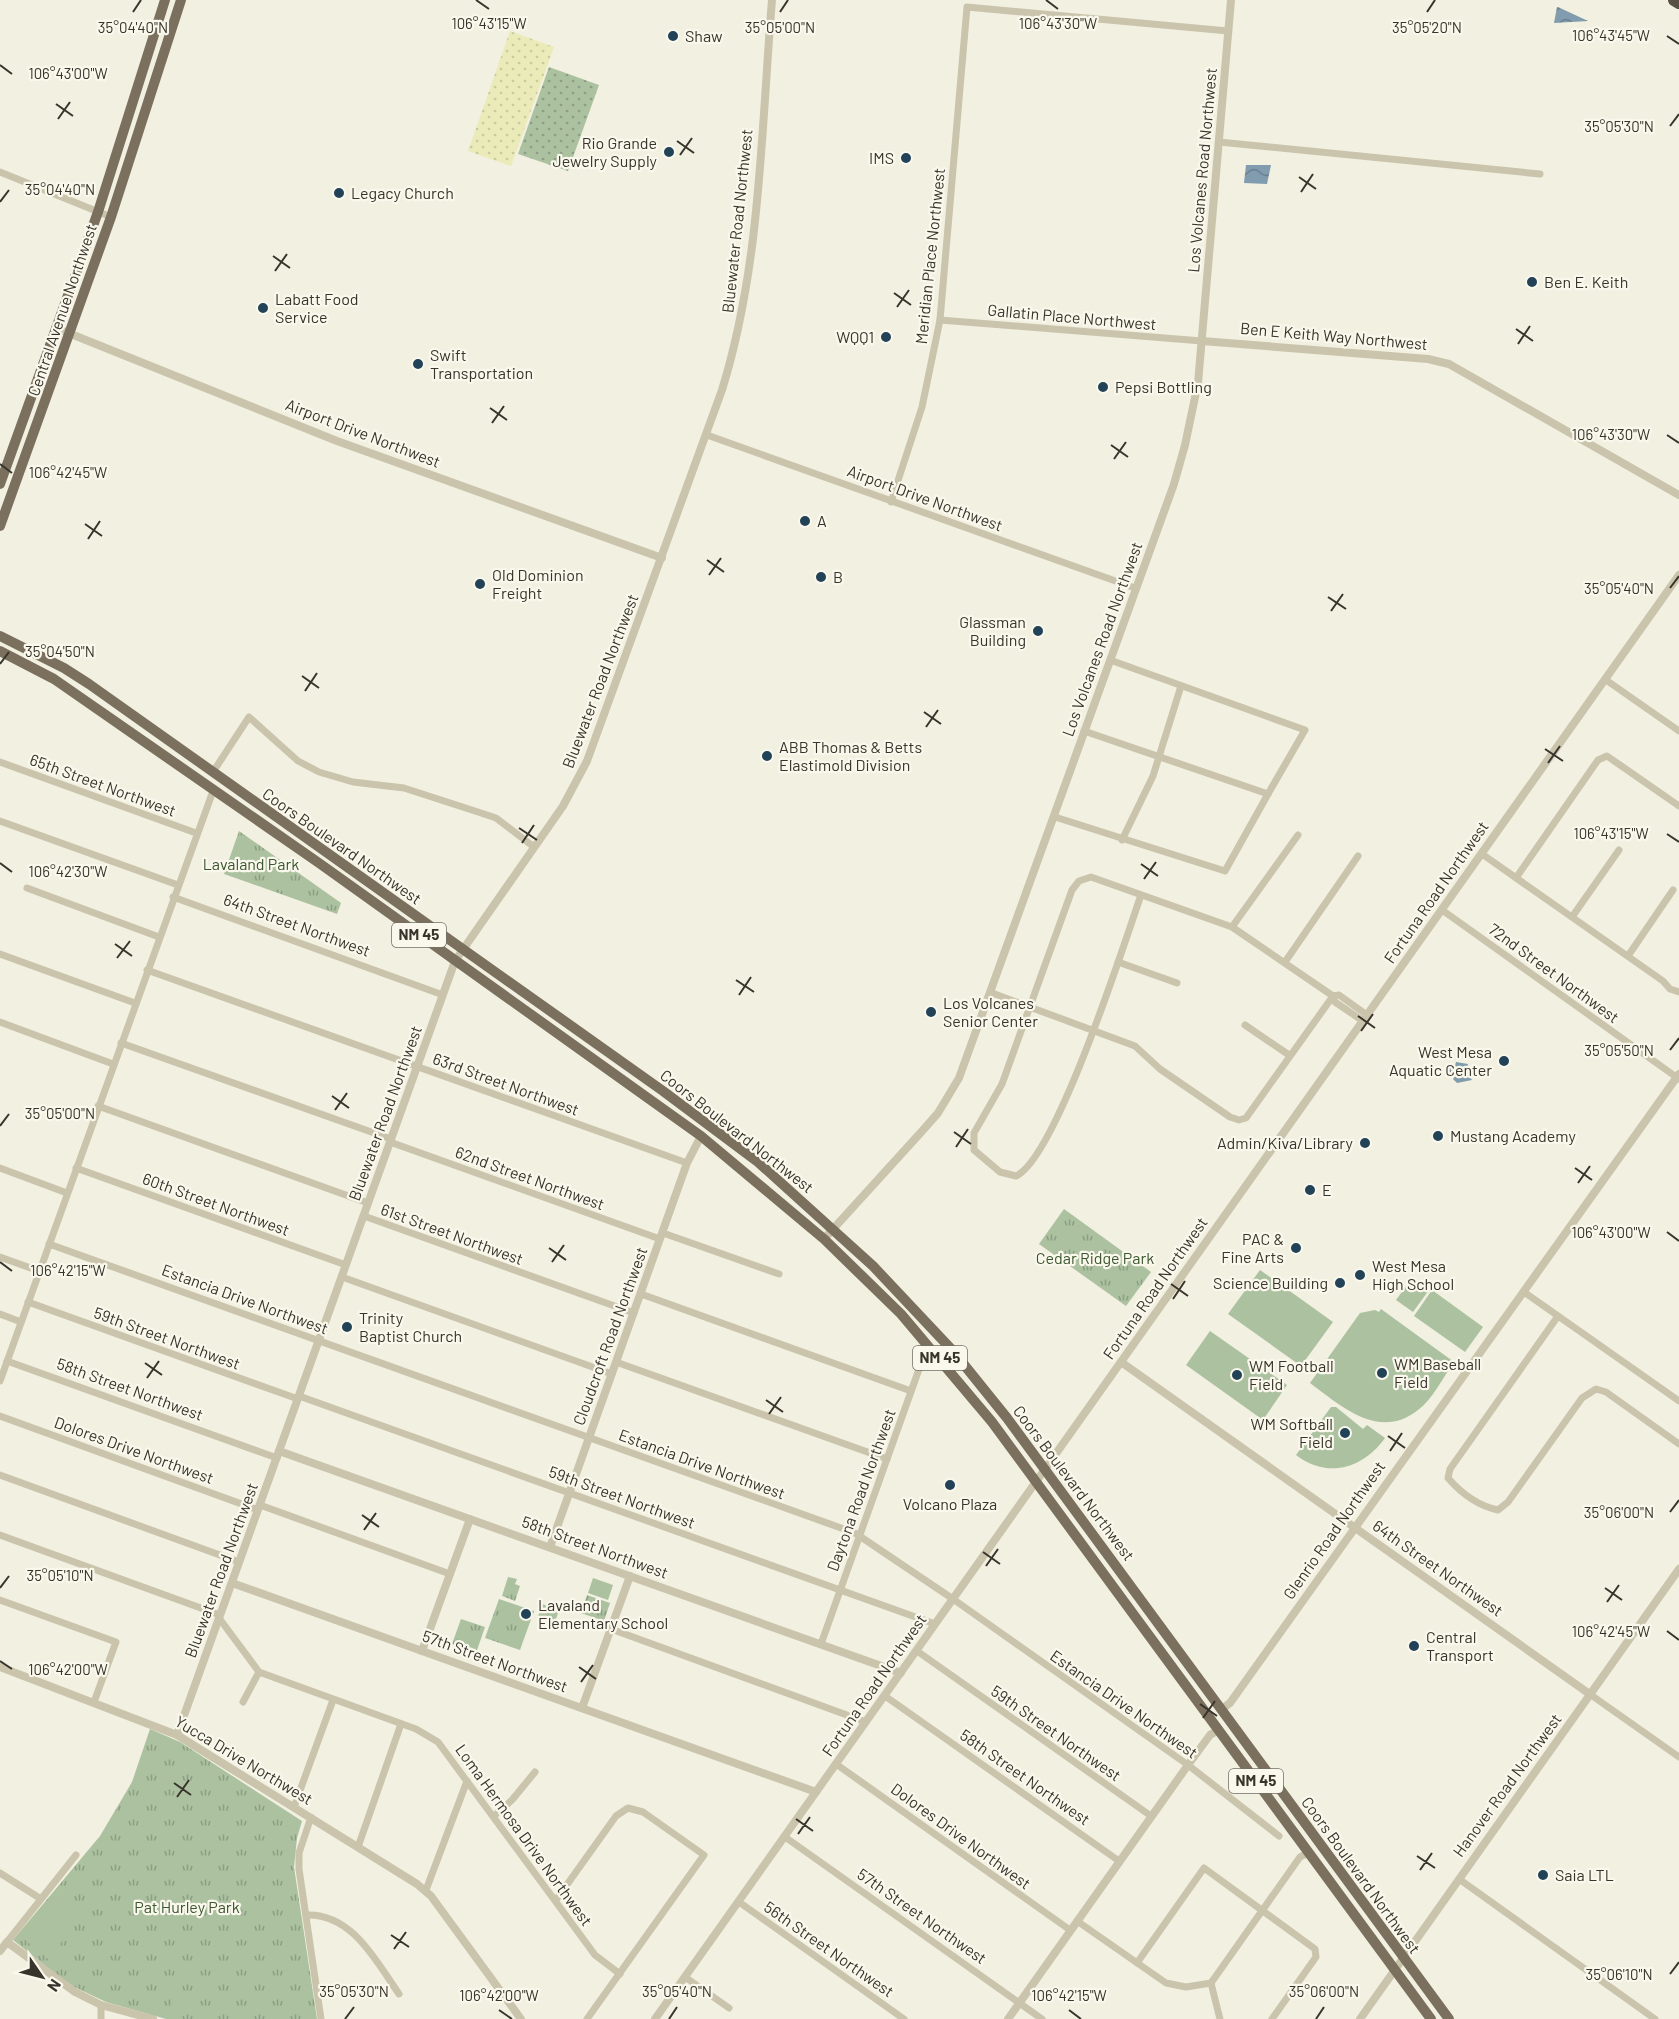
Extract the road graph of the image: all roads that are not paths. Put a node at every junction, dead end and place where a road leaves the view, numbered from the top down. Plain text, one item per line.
1 (165, 0) edge
2 (181, 0) edge
3 (772, 0) edge
4 (1231, 0) edge
5 (1674, 0) edge
6 (1679, 3) edge
7 (1228, 32) junction
8 (1219, 142) junction
9 (0, 172) edge
10 (1540, 174) dead end
11 (98, 212) junction
12 (111, 217) junction
13 (75, 275) junction
14 (88, 281) junction
15 (940, 320) junction
16 (57, 328) junction
17 (69, 335) junction
18 (1202, 341) junction
19 (707, 435) junction
20 (0, 484) edge
21 (1679, 495) edge
22 (891, 502) junction
23 (0, 526) edge
24 (662, 558) junction
25 (1679, 575) edge
26 (1135, 588) junction
27 (0, 636) edge
28 (0, 651) edge
29 (1110, 660) junction
30 (64, 668) junction
31 (54, 679) junction
32 (1606, 680) junction
33 (1181, 686) junction
34 (1084, 730) junction
35 (1679, 731) edge
36 (167, 756) junction
37 (1157, 756) junction
38 (0, 762) edge
39 (213, 772) junction
40 (213, 790) junction
41 (1268, 794) junction
42 (1679, 806) edge
43 (264, 809) junction
44 (1055, 817) junction
45 (0, 822) edge
46 (196, 833) junction
47 (1298, 836) dead end
48 (1122, 840) junction
49 (534, 847) junction
50 (1619, 850) dead end
51 (1482, 854) junction
52 (1359, 856) dead end
53 (1516, 878) junction
54 (178, 885) junction
55 (27, 888) dead end
56 (1673, 890) dead end
57 (1141, 895) junction
58 (173, 897) junction
59 (1442, 910) junction
60 (1572, 917) junction
61 (1233, 927) junction
62 (159, 937) junction
63 (463, 949) junction
64 (0, 954) edge
65 (1628, 956) junction
66 (455, 961) junction
67 (1118, 962) junction
68 (1285, 962) junction
69 (147, 970) junction
70 (1177, 983) dead end
71 (1679, 992) edge
72 (992, 993) junction
73 (443, 995) junction
74 (1333, 996) junction
75 (135, 1003) junction
76 (1030, 1008) junction
77 (1365, 1018) junction
78 (0, 1022) edge
79 (1245, 1025) dead end
80 (1093, 1030) junction
81 (121, 1043) junction
82 (1289, 1055) junction
83 (113, 1064) junction
84 (417, 1067) junction
85 (1678, 1077) edge
86 (98, 1106) junction
87 (659, 1106) junction
88 (705, 1122) junction
89 (701, 1136) junction
90 (391, 1140) junction
91 (743, 1151) junction
92 (687, 1163) junction
93 (0, 1168) edge
94 (76, 1168) junction
95 (67, 1193) junction
96 (368, 1203) junction
97 (364, 1216) junction
98 (833, 1228) junction
99 (662, 1236) junction
100 (824, 1239) junction
101 (49, 1244) junction
102 (0, 1257) edge
103 (346, 1265) junction
104 (39, 1271) junction
105 (779, 1274) dead end
106 (342, 1277) junction
107 (1524, 1292) junction
108 (880, 1293) junction
109 (641, 1294) junction
110 (28, 1302) junction
111 (634, 1313) junction
112 (0, 1314) edge
113 (1558, 1316) junction
114 (922, 1318) junction
115 (21, 1322) junction
116 (319, 1340) junction
117 (934, 1351) junction
118 (7, 1360) junction
119 (616, 1362) junction
120 (1121, 1362) junction
121 (970, 1371) junction
122 (612, 1374) junction
123 (1, 1376) edge
124 (911, 1391) junction
125 (298, 1398) junction
126 (1679, 1401) edge
127 (0, 1416) edge
128 (589, 1437) junction
129 (1679, 1444) edge
130 (278, 1454) junction
131 (887, 1459) junction
132 (1045, 1469) junction
133 (0, 1475) edge
134 (1036, 1482) junction
135 (570, 1492) junction
136 (259, 1507) junction
137 (470, 1519) junction
138 (1354, 1527) junction
139 (0, 1535) edge
140 (860, 1536) junction
141 (550, 1547) junction
142 (240, 1562) junction
143 (1679, 1569) edge
144 (450, 1574) junction
145 (630, 1576) junction
146 (232, 1583) junction
147 (840, 1589) junction
148 (953, 1599) junction
149 (0, 1600) edge
150 (220, 1617) junction
151 (935, 1624) junction
152 (611, 1629) junction
153 (821, 1644) junction
154 (917, 1650) junction
155 (422, 1651) junction
156 (0, 1667) edge
157 (259, 1672) junction
158 (901, 1673) junction
159 (1183, 1681) junction
160 (1591, 1695) junction
161 (885, 1696) junction
162 (333, 1700) junction
163 (94, 1702) junction
164 (243, 1702) dead end
165 (582, 1708) junction
166 (1222, 1709) junction
167 (866, 1722) junction
168 (401, 1724) junction
169 (1218, 1730) junction
170 (177, 1735) junction
171 (1253, 1753) junction
172 (1679, 1757) edge
173 (836, 1764) junction
174 (1188, 1765) junction
175 (535, 1772) dead end
176 (467, 1781) junction
177 (816, 1792) junction
178 (294, 1807) junction
179 (494, 1816) junction
180 (1151, 1816) junction
181 (311, 1817) junction
182 (785, 1836) junction
183 (1279, 1836) dead end
184 (358, 1847) junction
185 (1308, 1854) junction
186 (76, 1855) dead end
187 (1119, 1861) junction
188 (0, 1873) edge
189 (1459, 1879) junction
190 (1350, 1885) junction
191 (426, 1890) junction
192 (41, 1899) junction
193 (556, 1900) junction
194 (739, 1902) junction
195 (1262, 1910) junction
196 (306, 1915) junction
197 (1077, 1921) junction
198 (1070, 1930) junction
199 (7, 1942) junction
200 (0, 1951) edge
201 (1403, 1957) junction
202 (1137, 1963) junction
203 (1395, 1970) junction
204 (620, 1974) junction
205 (685, 1977) junction
206 (1211, 1983) junction
207 (399, 1994) dead end
208 (1019, 2003) junction
209 (101, 2005) junction
210 (729, 2008) dead end
211 (101, 2019) edge
212 (153, 2019) edge
213 (321, 2019) edge
214 (521, 2019) edge
215 (587, 2019) edge
216 (655, 2019) edge
217 (904, 2019) edge
218 (1008, 2019) edge
219 (1042, 2019) edge
220 (1220, 2019) edge
221 (1272, 2019) edge
222 (1360, 2019) edge
223 (1431, 2019) edge
224 (1449, 2019) edge
225 (1655, 2019) edge

1 - 11 main road
2 - 12 main road, Central Avenue Northwest
3 - 19 street, Bluewater Road Northwest
4 - 7 street, Los Volcanes Road Northwest
5 - 6 highway
7 - 8 street, Los Volcanes Road Northwest
7 - 15 street, Meridian Place Northwest
8 - 10 street
8 - 18 street, Los Volcanes Road Northwest
9 - 11 street
11 - 12 street
11 - 13 main road
12 - 14 main road, Central Avenue Northwest
13 - 14 main road
13 - 16 main road
14 - 17 main road, Central Avenue Northwest
15 - 18 street, Gallatin Place Northwest
15 - 22 street, Meridian Place Northwest
16 - 17 street, Airport Drive Northwest
16 - 20 main road
17 - 23 main road, Central Avenue Northwest
17 - 24 street, Airport Drive Northwest
18 - 21 street, Ben E Keith Way Northwest
18 - 26 street, Los Volcanes Road Northwest
19 - 22 street, Airport Drive Northwest
19 - 24 street, Bluewater Road Northwest
22 - 26 street, Airport Drive Northwest
24 - 49 street, Bluewater Road Northwest
25 - 32 street, Fortuna Road Northwest
26 - 29 street, Los Volcanes Road Northwest
27 - 30 main road, Coors Boulevard Northwest / NM 45
28 - 31 main road, Coors Boulevard Northwest / NM 45
29 - 33 street
29 - 34 street, Los Volcanes Road Northwest
30 - 31 main road
30 - 39 main road, Coors Boulevard Northwest / NM 45
31 - 36 main road, Coors Boulevard Northwest / NM 45
32 - 35 street
32 - 51 street, Fortuna Road Northwest
33 - 37 street
33 - 41 street
34 - 37 street
34 - 44 street, Los Volcanes Road Northwest
36 - 39 main road
36 - 40 main road, Coors Boulevard Northwest / NM 45
37 - 41 street
37 - 48 street
38 - 46 street, 65th Street Northwest
39 - 43 main road, Coors Boulevard Northwest / NM 45
39 - 49 street
40 - 43 main road
40 - 46 street
40 - 66 main road, Coors Boulevard Northwest / NM 45
41 - 48 street
42 - 53 street
43 - 63 main road, Coors Boulevard Northwest / NM 45
44 - 48 street
44 - 72 street, Los Volcanes Road Northwest
45 - 54 street
46 - 54 street
47 - 61 street
49 - 63 street, Bluewater Road Northwest
50 - 60 street
51 - 53 street
51 - 59 street, Fortuna Road Northwest
52 - 68 street
53 - 60 street
54 - 58 street
55 - 62 street
56 - 65 street
57 - 61 street
57 - 67 street
57 - 76 street
58 - 62 street
58 - 73 street, 64th Street Northwest
59 - 77 street, Fortuna Road Northwest
59 - 85 street, 72nd Street Northwest
60 - 65 street
61 - 68 street
62 - 69 street
63 - 66 street, Bluewater Road Northwest
63 - 88 main road, Coors Boulevard Northwest / NM 45
64 - 75 street
65 - 71 street
66 - 73 street, Bluewater Road Northwest
66 - 87 main road, Coors Boulevard Northwest / NM 45
67 - 70 street
67 - 80 street
68 - 74 street
69 - 75 street
69 - 84 street, 63rd Street Northwest
72 - 76 street
72 - 98 street, Los Volcanes Road Northwest
73 - 84 street, Bluewater Road Northwest
74 - 77 street
74 - 82 street
75 - 81 street
76 - 80 street
76 - 80 street
77 - 120 street, Fortuna Road Northwest
78 - 83 street
79 - 82 street
80 - 82 street
81 - 83 street
81 - 90 street, 62nd Street Northwest
83 - 86 street
84 - 90 street, Bluewater Road Northwest
84 - 92 street, 63rd Street Northwest
85 - 107 street, Glenrio Road Northwest
86 - 94 street
86 - 96 street, 61st Street Northwest
87 - 88 main road
87 - 89 main road, Coors Boulevard Northwest / NM 45
88 - 91 main road, Coors Boulevard Northwest / NM 45
89 - 91 main road
89 - 92 street, Cloudcroft Road Northwest
89 - 100 main road, Coors Boulevard Northwest / NM 45
90 - 96 street, Bluewater Road Northwest
90 - 99 street, 62nd Street Northwest
91 - 98 main road, Coors Boulevard Northwest / NM 45
92 - 99 street, Cloudcroft Road Northwest
93 - 95 street
94 - 95 street
94 - 103 street, 60th Street Northwest
95 - 101 street
96 - 97 street, Bluewater Road Northwest
97 - 103 street, Bluewater Road Northwest
97 - 111 street, 61st Street Northwest
98 - 100 street, Los Volcanes Road Northwest
98 - 114 main road, Coors Boulevard Northwest / NM 45
99 - 105 street, 62nd Street Northwest
99 - 109 street, Cloudcroft Road Northwest
100 - 108 main road, Coors Boulevard Northwest / NM 45
101 - 104 street
101 - 116 street, Estancia Drive Northwest
102 - 104 street
103 - 106 street, Bluewater Road Northwest
104 - 110 street
106 - 116 street, Bluewater Road Northwest
106 - 122 street
107 - 113 street
107 - 138 street, Glenrio Road Northwest
108 - 114 main road
108 - 117 main road, Coors Boulevard Northwest / NM 45
109 - 111 street, Cloudcroft Road Northwest
109 - 124 street
110 - 115 street
110 - 125 street, 59th Street Northwest
111 - 119 street, Cloudcroft Road Northwest
112 - 115 street
113 - 126 street
113 - 129 street
114 - 121 main road, Coors Boulevard Northwest / NM 45
115 - 118 street
116 - 125 street, Bluewater Road Northwest
116 - 128 street, Estancia Drive Northwest
117 - 121 main road
117 - 124 street, Daytona Road Northwest
117 - 134 main road, Coors Boulevard Northwest / NM 45
118 - 123 street
118 - 130 street, 58th Street Northwest
119 - 122 street, Cloudcroft Road Northwest
119 - 131 street
120 - 132 street, Fortuna Road Northwest
120 - 138 street, 64th Street Northwest
121 - 132 main road, Coors Boulevard Northwest / NM 45
122 - 128 street, Cloudcroft Road Northwest
124 - 131 street, Daytona Road Northwest
125 - 130 street, Bluewater Road Northwest
125 - 135 street, 59th Street Northwest
127 - 136 street, Dolores Drive Northwest
128 - 135 street, Cloudcroft Road Northwest
128 - 140 street, Estancia Drive Northwest
130 - 136 street, Bluewater Road Northwest
130 - 137 street, 58th Street Northwest
131 - 140 street, Daytona Road Northwest
132 - 134 street, Fortuna Road Northwest
132 - 166 main road, Coors Boulevard Northwest / NM 45
133 - 142 street
134 - 148 street, Fortuna Road Northwest
134 - 159 main road, Coors Boulevard Northwest / NM 45
135 - 141 street, Cloudcroft Road Northwest
135 - 147 street, 59th Street Northwest
136 - 142 street, Bluewater Road Northwest
136 - 144 street, Dolores Drive Northwest
137 - 141 street, 58th Street Northwest
137 - 144 street
138 - 160 street, 64th Street Northwest
138 - 166 street, Glenrio Road Northwest
139 - 150 street
140 - 147 street, Daytona Road Northwest
140 - 148 street, Estancia Drive Northwest
141 - 145 street, 58th Street Northwest
142 - 146 street, Bluewater Road Northwest
143 - 160 street, Hanover Road Northwest
144 - 155 street
145 - 152 street
145 - 153 street, 58th Street Northwest
146 - 150 street, Bluewater Road Northwest
146 - 155 street, 57th Street Northwest
147 - 151 street, 59th Street Northwest
147 - 153 street, Daytona Road Northwest
148 - 151 street, Fortuna Road Northwest
148 - 174 street, Estancia Drive Northwest
149 - 163 street
150 - 157 street
150 - 170 street, Bluewater Road Northwest
151 - 154 street, Fortuna Road Northwest
152 - 165 street
152 - 167 street
153 - 158 street, 58th Street Northwest
154 - 158 street, Fortuna Road Northwest
154 - 180 street, 59th Street Northwest
155 - 165 street, 57th Street Northwest
156 - 163 street, Yucca Drive Northwest
157 - 162 street, Loma Hermosa Drive Northwest
157 - 164 street
158 - 161 street, Fortuna Road Northwest
159 - 166 main road
159 - 169 main road, Coors Boulevard Northwest / NM 45
160 - 172 street, 64th Street Northwest
160 - 189 street, Hanover Road Northwest
161 - 167 street, Fortuna Road Northwest
161 - 187 street, 58th Street Northwest
162 - 168 street, Loma Hermosa Drive Northwest
162 - 178 street
163 - 170 street, Yucca Drive Northwest
165 - 177 street, 57th Street Northwest
166 - 171 main road, Coors Boulevard Northwest / NM 45
167 - 173 street, Fortuna Road Northwest
168 - 176 street, Loma Hermosa Drive Northwest
168 - 184 street
169 - 171 main road
169 - 174 street
169 - 185 main road, Coors Boulevard Northwest / NM 45
170 - 178 street, Yucca Drive Northwest
171 - 190 main road, Coors Boulevard Northwest / NM 45
173 - 177 street, Fortuna Road Northwest
173 - 198 street, Dolores Drive Northwest
174 - 180 street
174 - 183 street, Estancia Drive Northwest
175 - 179 street
176 - 179 street, Loma Hermosa Drive Northwest
176 - 191 street
177 - 182 street, Fortuna Road Northwest
178 - 181 street, Yucca Drive Northwest
179 - 193 street, Loma Hermosa Drive Northwest
180 - 187 street
181 - 184 street, Yucca Drive Northwest
181 - 196 street
182 - 194 street, Fortuna Road Northwest
182 - 208 street, 57th Street Northwest
184 - 191 street, Yucca Drive Northwest
185 - 190 main road
185 - 195 street
185 - 203 main road, Coors Boulevard Northwest / NM 45
186 - 192 street
187 - 197 street
188 - 192 street
189 - 201 street, Hanover Road Northwest
189 - 225 street
190 - 201 main road, Coors Boulevard Northwest / NM 45
191 - 214 street
192 - 199 street
193 - 204 street, Loma Hermosa Drive Northwest
193 - 204 street
194 - 205 street, Fortuna Road Northwest
194 - 217 street, 56th Street Northwest
195 - 202 street
195 - 206 street
195 - 221 street
196 - 207 street
196 - 213 street
197 - 198 street
197 - 202 street
198 - 208 street
199 - 200 street
199 - 209 street
201 - 203 street, Hanover Road Northwest
201 - 224 main road, Coors Boulevard Northwest / NM 45
202 - 206 street
203 - 222 street, Hanover Road Northwest
203 - 223 main road, Coors Boulevard Northwest / NM 45
204 - 215 street
205 - 210 street
205 - 216 street, Fortuna Road Northwest
206 - 220 street
208 - 218 street
208 - 219 street, 57th Street Northwest
209 - 211 street
209 - 212 street

